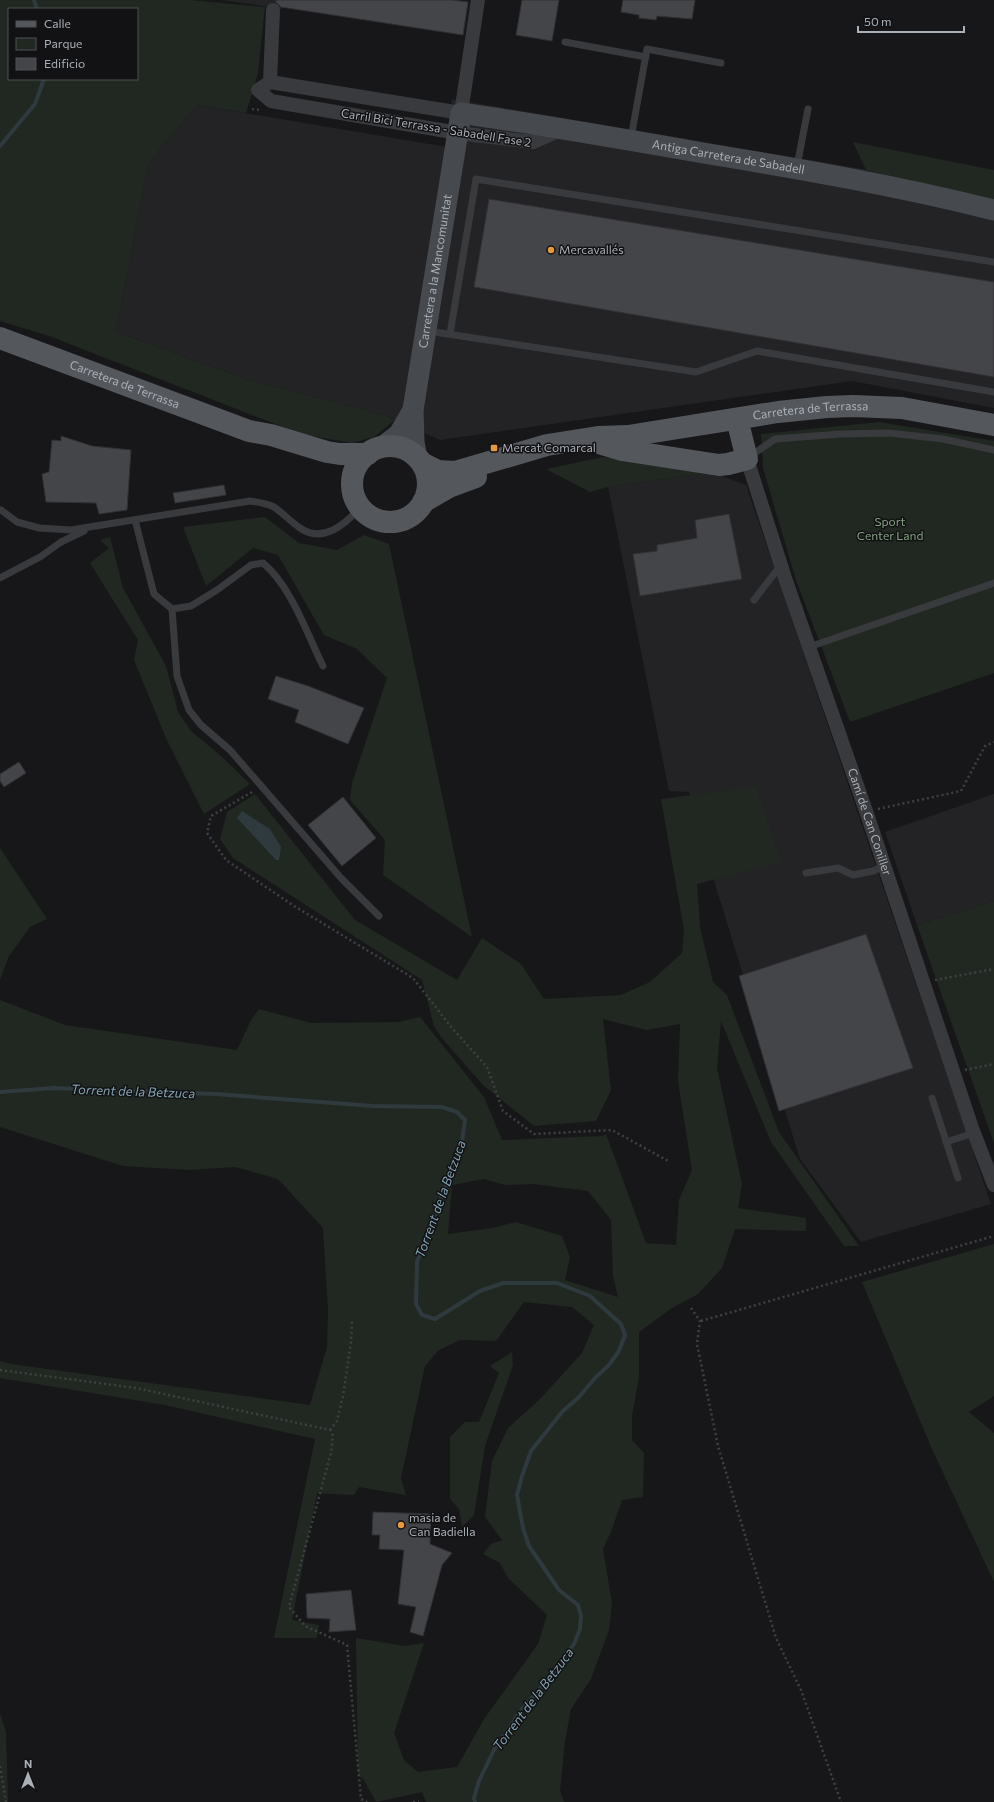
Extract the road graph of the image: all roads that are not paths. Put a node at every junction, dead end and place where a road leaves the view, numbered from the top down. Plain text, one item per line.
1 (478, 0) edge
2 (273, 10) dead end
3 (565, 42) dead end
4 (646, 57) junction
5 (721, 63) dead end
6 (270, 82) junction
7 (808, 109) dead end
8 (461, 113) junction
9 (564, 128) junction
10 (458, 133) junction
11 (631, 140) junction
12 (797, 169) junction
13 (994, 210) edge
14 (994, 262) edge
15 (426, 330) junction
16 (450, 334) junction
17 (0, 338) edge
18 (994, 392) edge
19 (413, 410) junction
20 (737, 419) junction
21 (994, 425) edge
22 (249, 432) junction
23 (628, 436) junction
24 (602, 444) junction
25 (375, 450) junction
26 (994, 450) edge
27 (747, 459) junction
28 (419, 460) junction
29 (357, 499) junction
30 (424, 502) junction
31 (1, 510) dead end
32 (135, 520) junction
33 (92, 527) junction
34 (781, 565) junction
35 (0, 578) edge
36 (994, 583) edge
37 (754, 600) dead end
38 (172, 609) junction
39 (809, 647) junction
40 (323, 666) dead end
41 (884, 866) junction
42 (806, 873) dead end
43 (379, 916) dead end
44 (932, 1098) dead end
45 (974, 1133) junction
46 (946, 1142) junction
47 (958, 1178) dead end
48 (994, 1185) edge

1 - 8 street, Carretera a la Mancomunitat
2 - 6 street
3 - 4 lane
4 - 5 lane
4 - 11 lane
6 - 8 street
6 - 10 street
7 - 12 lane
8 - 9 street, Antiga Carretera de Sabadell
8 - 10 street, Carretera a la Mancomunitat
9 - 10 street
9 - 11 street, Antiga Carretera de Sabadell
10 - 15 street, Carretera a la Mancomunitat
11 - 12 street, Antiga Carretera de Sabadell
12 - 13 street, Antiga Carretera de Sabadell
14 - 16 lane
15 - 16 lane
15 - 19 street, Carretera a la Mancomunitat
16 - 18 lane
17 - 22 main road, Carretera de Terrassa
19 - 25 street, Carretera a la Mancomunitat
19 - 28 street, Carretera a la Mancomunitat
20 - 21 main road, Carretera de Terrassa
20 - 23 main road, Carretera de Terrassa
20 - 27 main road
22 - 25 main road, Carretera de Terrassa
22 - 29 main road, Carretera de Terrassa
23 - 24 main road, Carretera de Terrassa
23 - 28 main road, Carretera de Terrassa
24 - 27 main road
24 - 30 main road, Carretera de Terrassa
25 - 28 main road
25 - 29 main road
26 - 27 lane
27 - 34 street, Camí de Can Coniller
28 - 30 main road
29 - 30 main road
29 - 32 lane
31 - 33 lane
32 - 33 lane
32 - 38 lane
33 - 35 lane
34 - 37 lane
34 - 39 street, Camí de Can Coniller
36 - 39 lane
38 - 40 lane
38 - 43 lane
39 - 41 street, Camí de Can Coniller
41 - 42 lane
41 - 45 street, Camí de Can Coniller
44 - 46 lane
45 - 46 lane
45 - 48 street, Camí de Can Coniller
46 - 47 lane

